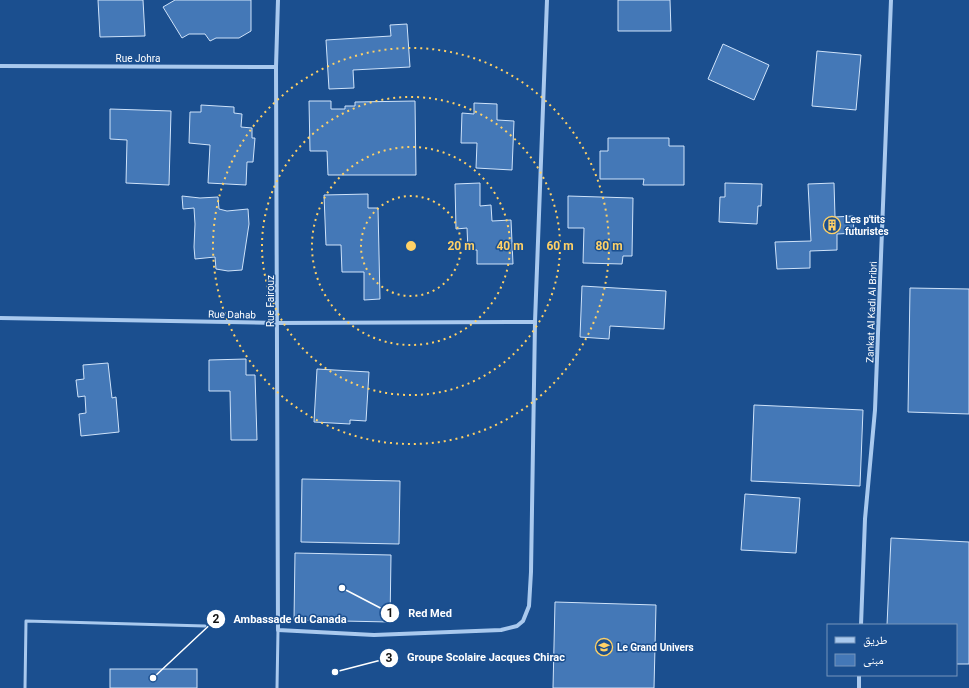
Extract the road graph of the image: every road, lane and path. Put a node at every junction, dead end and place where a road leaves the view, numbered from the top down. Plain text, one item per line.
1 (278, 0) edge
2 (547, 0) edge
3 (891, 0) edge
4 (0, 66) edge
5 (276, 67) junction
6 (0, 318) edge
7 (535, 322) junction
8 (278, 323) junction
9 (861, 624) edge
10 (205, 626) dead end
11 (278, 630) junction
12 (859, 676) edge
13 (25, 688) edge
14 (277, 688) edge
15 (859, 688) edge

1 - 5 street, Rue Fairouz
2 - 7 street
3 - 9 street, Zankat Al Kadi Al Bribri
4 - 5 street, Rue Johra
5 - 8 street, Rue Fairouz
6 - 8 street, Rue Dahab
7 - 8 street, Rue Dahab
7 - 11 street
8 - 11 street, Rue Fairouz
10 - 13 lane
11 - 14 lane
12 - 15 street

